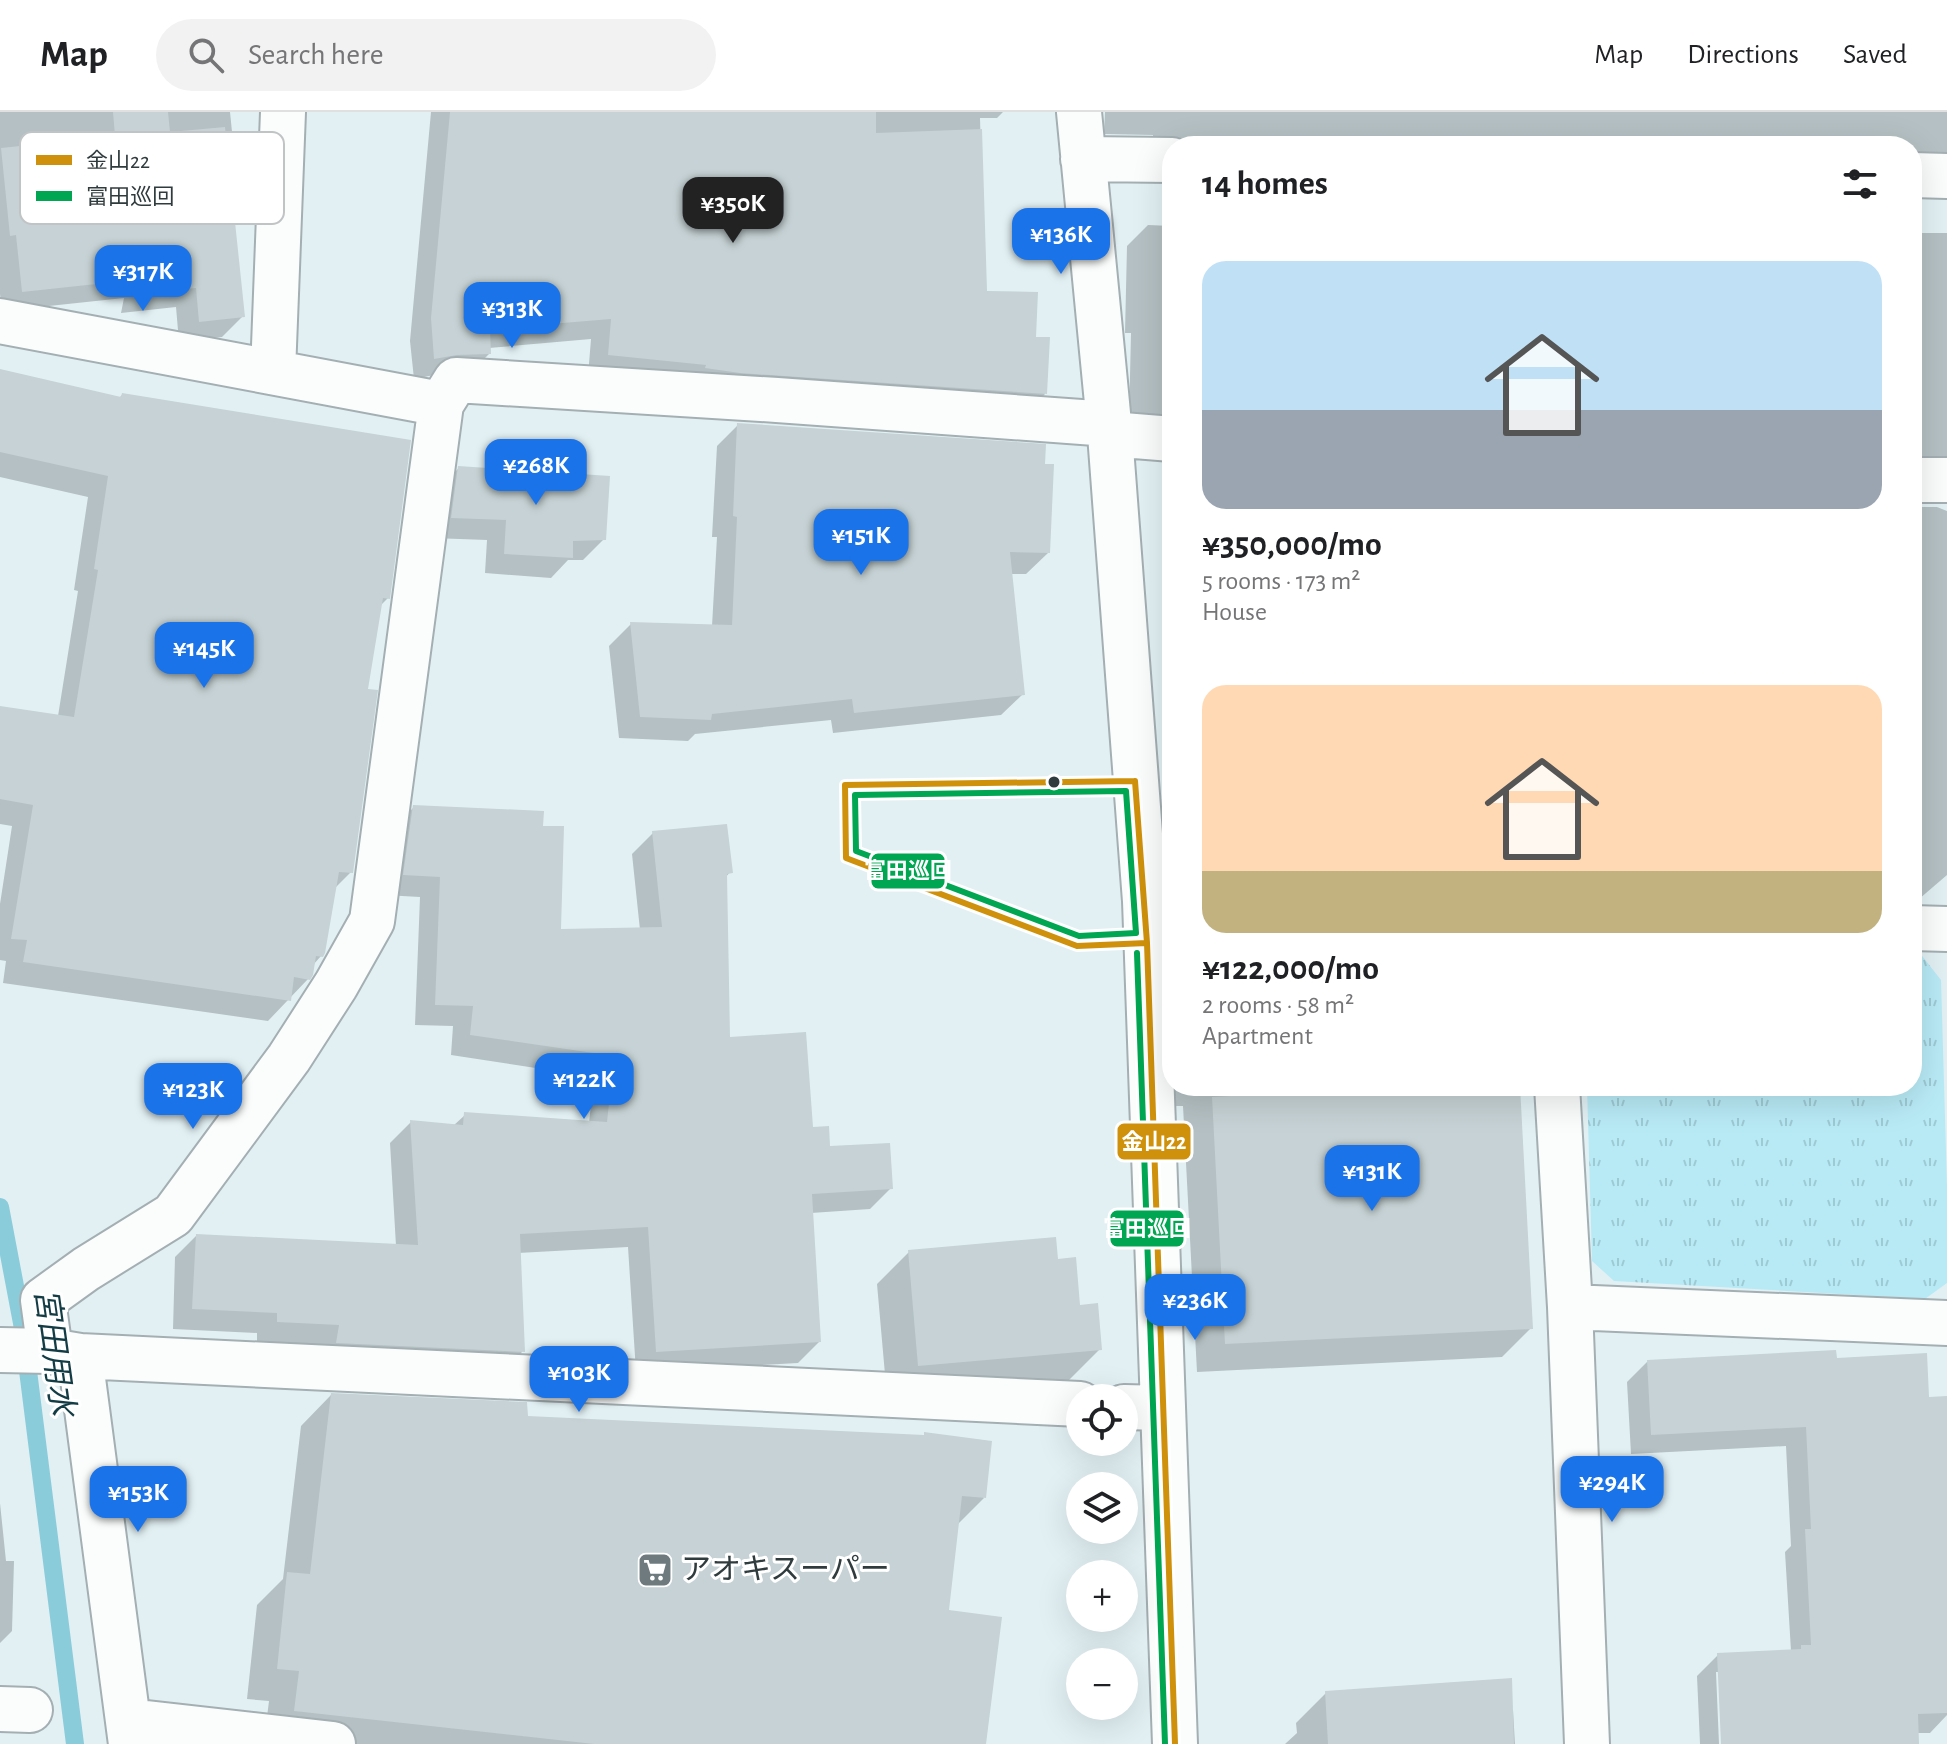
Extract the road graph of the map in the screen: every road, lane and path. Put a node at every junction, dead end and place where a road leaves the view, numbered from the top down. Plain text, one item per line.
1 (283, 112) edge
2 (1079, 112) edge
3 (282, 132) edge
4 (1083, 159) junction
5 (1162, 160) edge
6 (1922, 175) edge
7 (1947, 176) edge
8 (279, 224) edge
9 (0, 321) edge
10 (273, 372) junction
11 (441, 404) junction
12 (1109, 429) junction
13 (1162, 437) edge
14 (1922, 480) edge
15 (1947, 480) edge
16 (1158, 902) edge
17 (1922, 928) edge
18 (1947, 929) edge
19 (1558, 1096) edge
20 (1570, 1307) junction
21 (1947, 1323) edge
22 (36, 1352) edge
23 (1066, 1403) edge
24 (1144, 1408) edge
25 (130, 1732) edge
26 (333, 1744) edge
27 (1175, 1744) edge
28 (1587, 1744) edge

1 - 3 street
2 - 4 street
4 - 5 street
4 - 12 street
6 - 7 street
8 - 10 street
9 - 10 street
10 - 11 street
11 - 12 street
11 - 22 street
12 - 13 street
12 - 16 street
14 - 15 street
16 - 24 street
17 - 18 street
19 - 20 street
20 - 21 street
20 - 28 street
22 - 23 street
22 - 25 street
24 - 27 street
25 - 26 street

